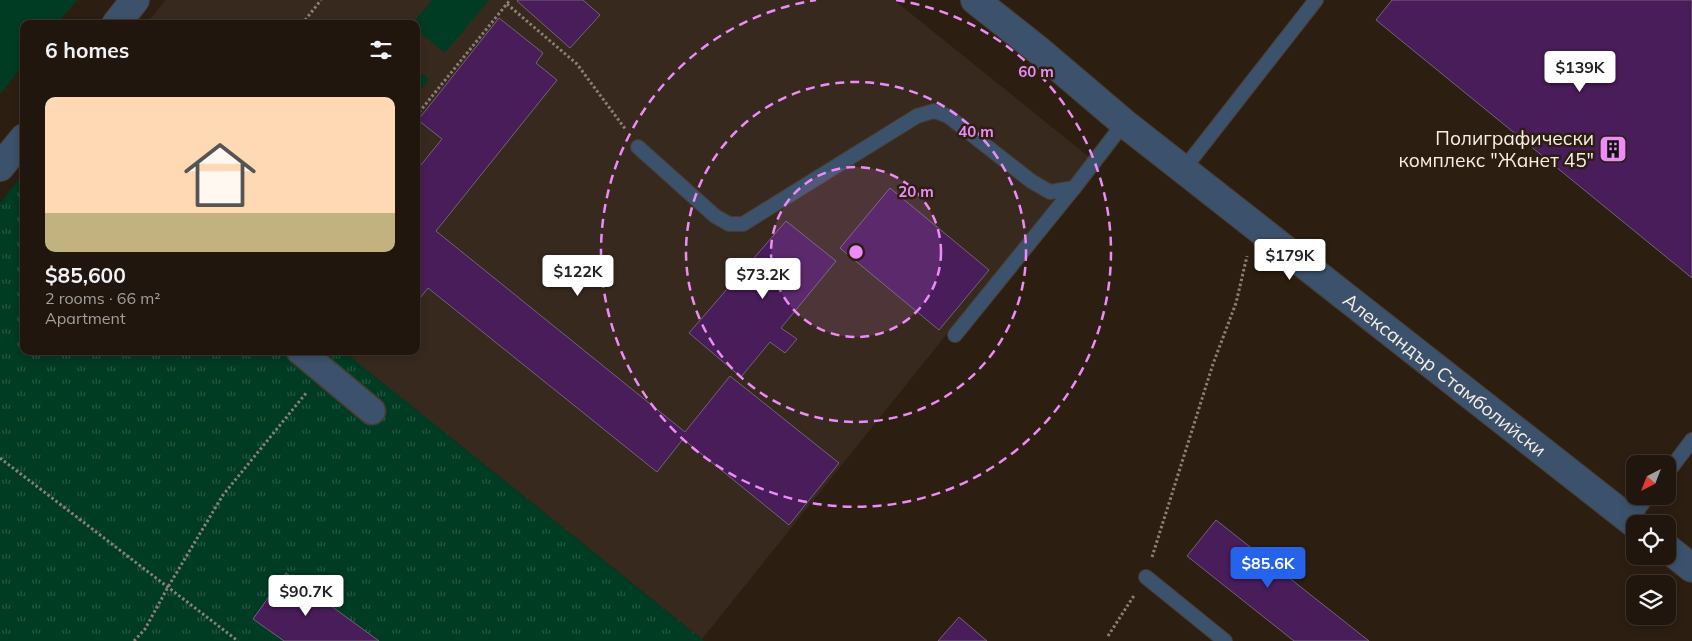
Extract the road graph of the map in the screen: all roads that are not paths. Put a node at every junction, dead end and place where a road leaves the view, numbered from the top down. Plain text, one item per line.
1 (135, 0) edge
2 (975, 0) edge
3 (1316, 0) edge
4 (119, 20) edge
5 (1124, 123) junction
6 (20, 143) edge
7 (638, 147) road end
8 (0, 167) edge
9 (1183, 170) junction
10 (1074, 188) junction
11 (955, 334) dead end
12 (305, 355) edge
13 (372, 411) dead end
14 (1692, 440) edge
15 (1676, 461) edge
16 (1626, 517) edge
17 (1676, 555) edge
18 (1692, 568) edge
19 (1146, 577) road end
20 (1224, 641) edge

1 - 4 street
2 - 5 street, Александър Стамболийски
3 - 9 lane
5 - 9 street, Александър Стамболийски
5 - 10 lane
6 - 8 street
7 - 10 lane
9 - 16 street, Александър Стамболийски
10 - 11 lane
12 - 13 street
14 - 15 lane
17 - 18 street
19 - 20 lane

